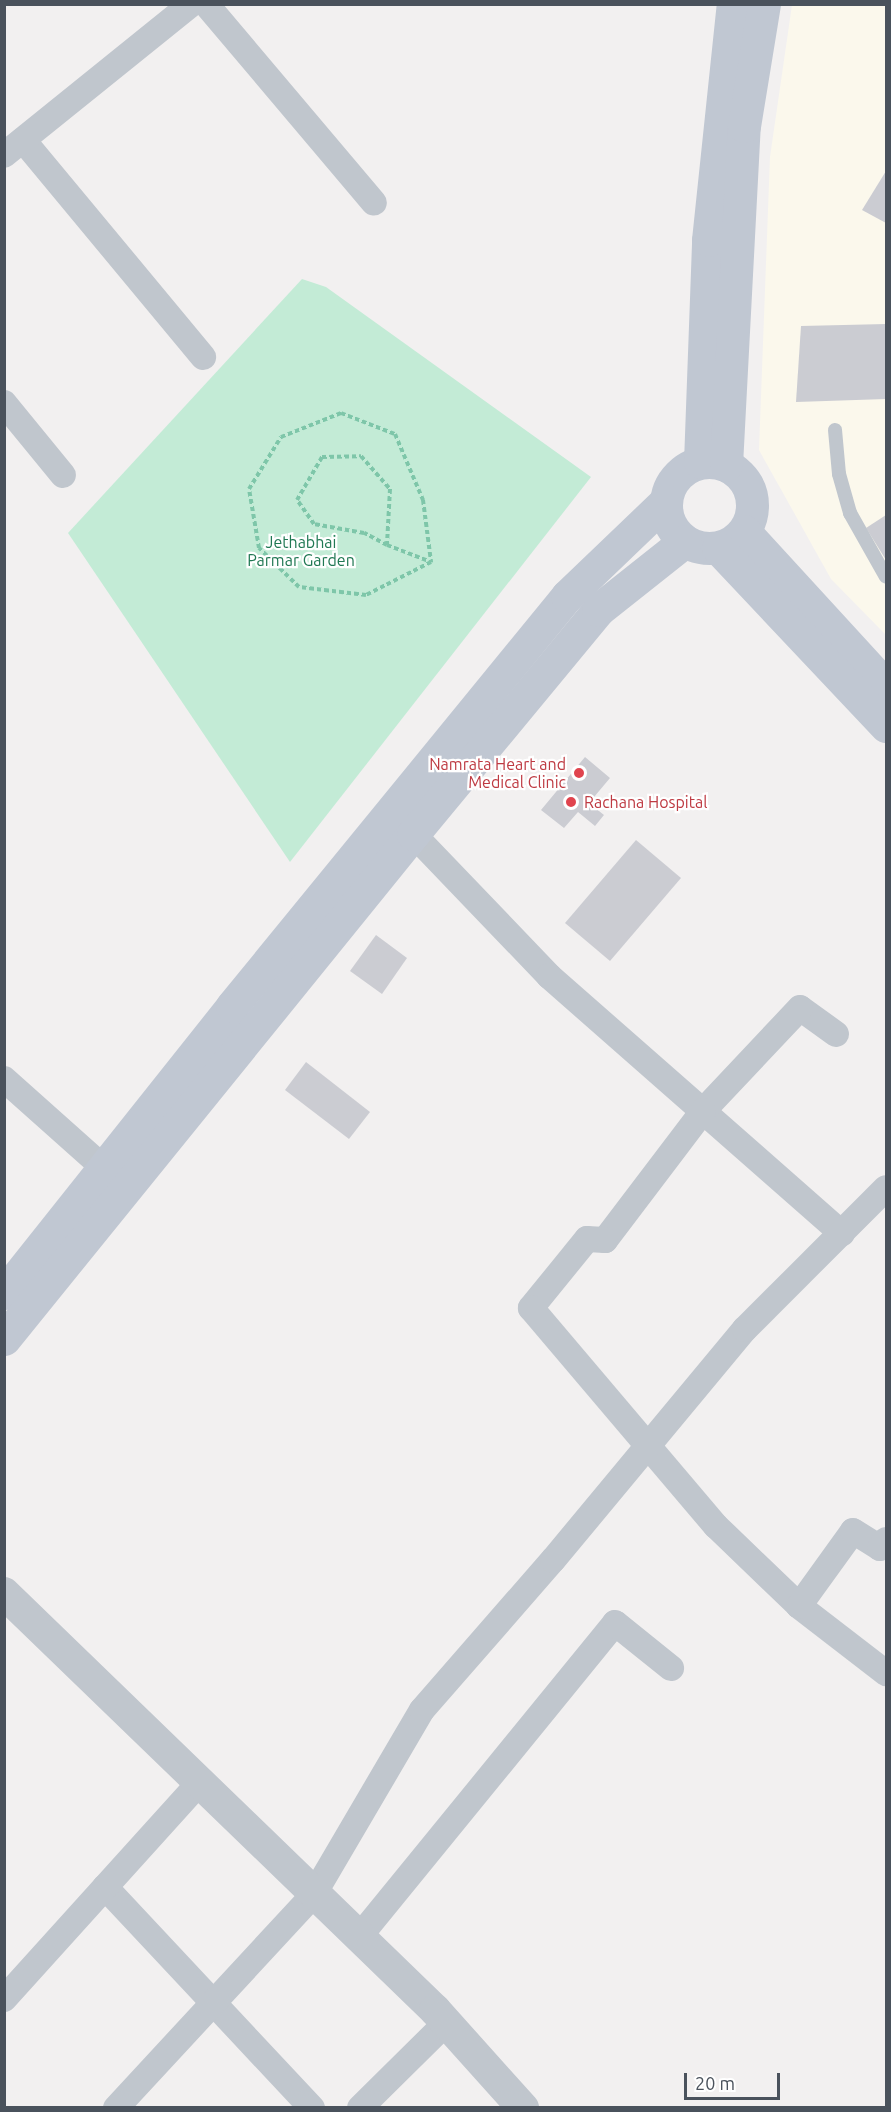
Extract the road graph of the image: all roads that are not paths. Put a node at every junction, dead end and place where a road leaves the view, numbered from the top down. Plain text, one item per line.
1 (191, 4) edge
2 (206, 4) edge
3 (733, 4) edge
4 (764, 4) edge
5 (14, 148) edge
6 (374, 203) dead end
7 (203, 357) dead end
8 (4, 403) edge
9 (835, 430) dead end
10 (713, 463) junction
11 (63, 475) dead end
12 (666, 501) junction
13 (731, 540) junction
14 (685, 541) junction
15 (886, 577) edge
16 (886, 686) edge
17 (886, 726) edge
18 (413, 834) junction
19 (836, 1034) dead end
20 (4, 1078) edge
21 (704, 1111) junction
22 (104, 1168) junction
23 (886, 1188) edge
24 (842, 1233) junction
25 (4, 1293) edge
26 (4, 1340) edge
27 (648, 1445) junction
28 (886, 1540) edge
29 (4, 1593) edge
30 (799, 1606) junction
31 (671, 1668) dead end
32 (886, 1673) edge
33 (199, 1783) junction
34 (105, 1887) junction
35 (314, 1894) junction
36 (359, 1937) junction
37 (4, 1999) edge
38 (213, 2002) junction
39 (447, 2023) junction
40 (116, 2108) edge
41 (312, 2108) edge
42 (360, 2108) edge
43 (523, 2108) edge

1 - 5 street
2 - 6 street
3 - 10 main road
4 - 10 main road
5 - 7 street
8 - 11 street
9 - 15 lane
10 - 12 main road
10 - 13 main road
12 - 14 main road
12 - 22 main road
13 - 14 main road
13 - 16 main road
13 - 17 main road
14 - 18 main road
18 - 21 street
18 - 26 main road
19 - 21 street
20 - 22 street
21 - 24 street
21 - 27 street
22 - 25 main road
23 - 24 street
24 - 27 street
27 - 30 street
27 - 35 street
28 - 30 street
29 - 33 street
30 - 32 street
31 - 36 street
33 - 34 street
33 - 35 street
34 - 37 street
34 - 38 street
35 - 36 street
35 - 38 street
36 - 39 street
38 - 40 street
38 - 41 street
39 - 42 street
39 - 43 street

